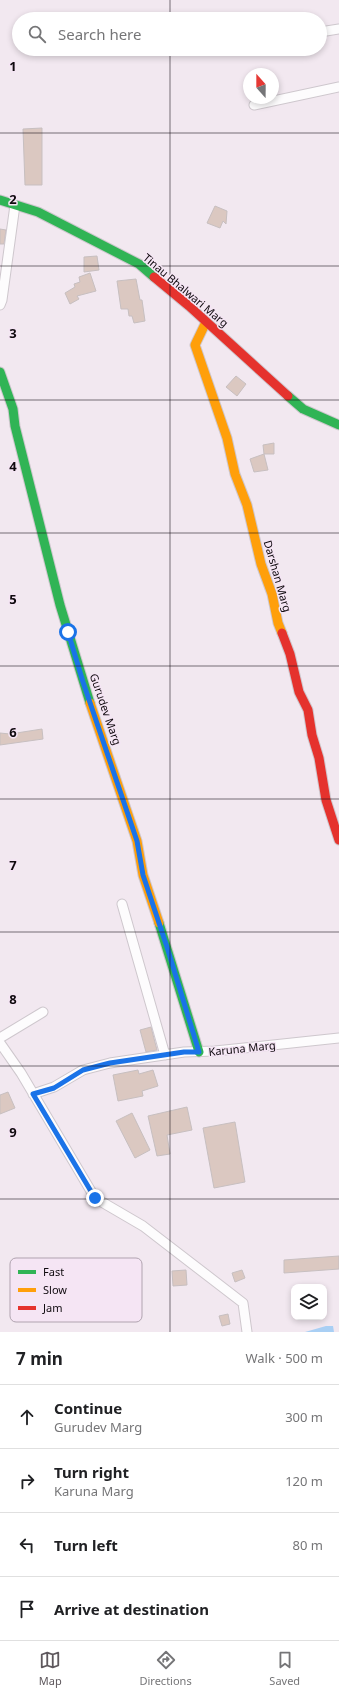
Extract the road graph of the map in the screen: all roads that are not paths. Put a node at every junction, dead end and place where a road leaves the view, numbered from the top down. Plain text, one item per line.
1 (339, 29) edge
2 (327, 31) edge
3 (339, 87) edge
4 (254, 105) dead end
5 (0, 200) edge
6 (15, 205) junction
7 (0, 305) edge
8 (206, 322) junction
9 (0, 372) edge
10 (339, 425) edge
11 (339, 840) edge
12 (122, 904) dead end
13 (42, 1012) dead end
14 (0, 1038) edge
15 (339, 1038) edge
16 (0, 1043) edge
17 (199, 1052) junction
18 (165, 1055) junction
19 (33, 1094) junction
20 (247, 1332) edge

1 - 2 street
3 - 4 street
5 - 6 street, Tinau Bhalwari Marg
6 - 7 street
6 - 8 street, Tinau Bhalwari Marg
8 - 10 street, Tinau Bhalwari Marg
8 - 11 street, Darshan Marg
9 - 17 street, Gurudev Marg
12 - 18 street
13 - 14 street
15 - 17 street, Karuna Marg
16 - 19 street
17 - 18 street, Karuna Marg
18 - 19 street, Karuna Marg
19 - 20 street

